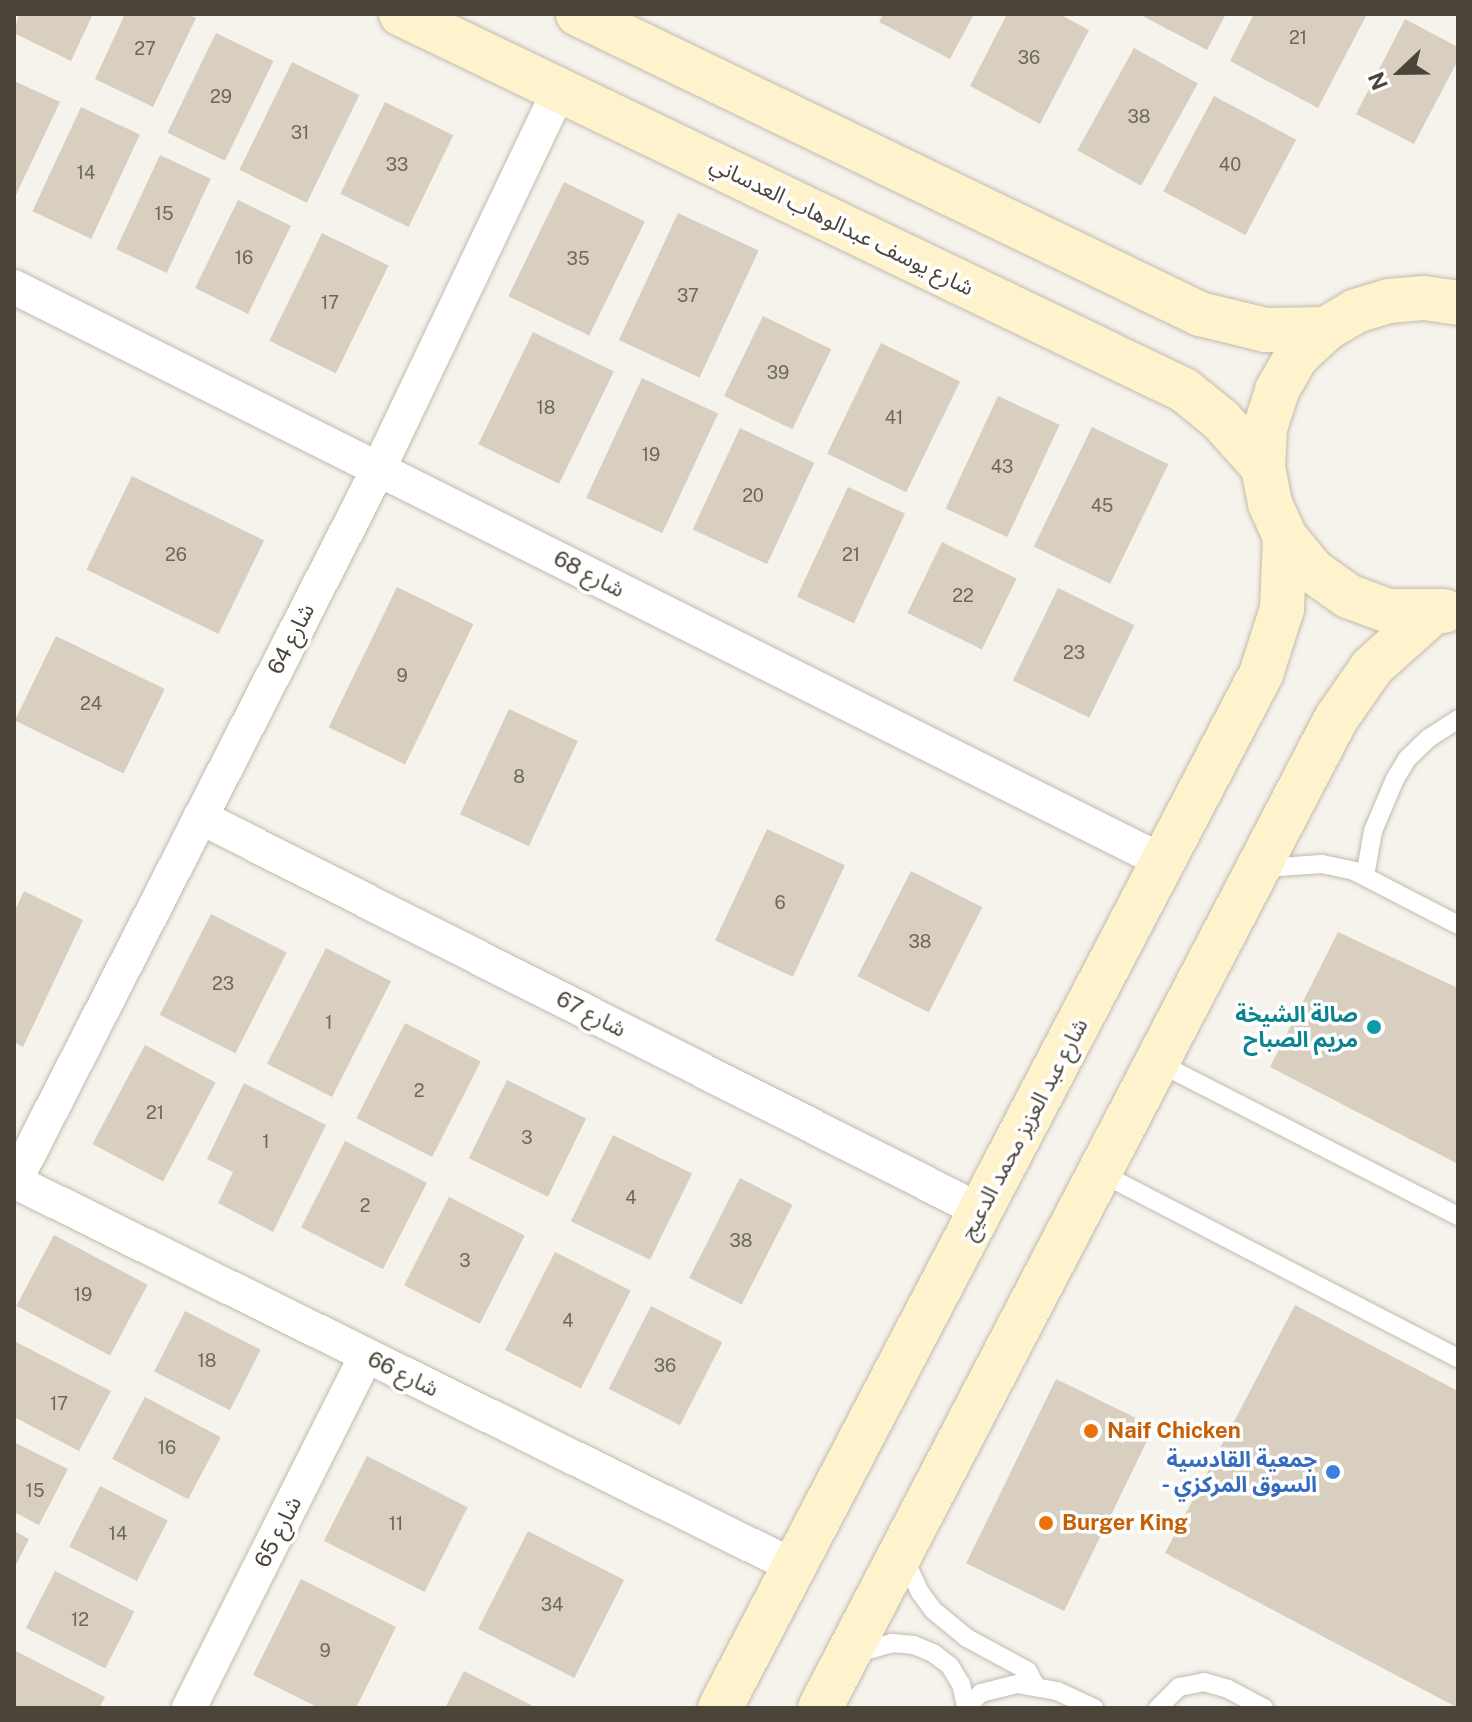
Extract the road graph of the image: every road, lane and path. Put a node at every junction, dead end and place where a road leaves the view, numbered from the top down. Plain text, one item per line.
1 (401, 14) edge
2 (578, 14) edge
3 (559, 91) junction
4 (14, 287) edge
5 (1447, 291) edge
6 (1326, 329) junction
7 (1263, 467) junction
8 (379, 468) junction
9 (1285, 537) junction
10 (1444, 611) edge
11 (1458, 719) edge
12 (200, 817) junction
13 (1164, 862) junction
14 (1258, 869) junction
15 (1365, 876) junction
16 (1458, 925) edge
17 (1157, 1062) junction
18 (1099, 1172) junction
19 (14, 1182) edge
20 (981, 1211) junction
21 (1458, 1216) edge
22 (366, 1356) junction
23 (1458, 1358) edge
24 (902, 1552) junction
25 (793, 1566) junction
26 (847, 1656) junction
27 (1035, 1685) junction
28 (966, 1706) edge
29 (189, 1708) edge
30 (720, 1708) edge
31 (820, 1708) edge
32 (1094, 1708) edge
33 (1158, 1708) edge
34 (1264, 1708) edge

1 - 3 street, شارع يوسف عبدالوهاب العدساني
2 - 6 street
3 - 7 street, شارع يوسف عبدالوهاب العدساني
3 - 8 street, شارع 64
4 - 8 street, شارع 68
5 - 6 street
6 - 7 street
7 - 9 street
8 - 12 street, شارع 64
8 - 13 street, شارع 68
9 - 10 street
9 - 13 street, شارع عبد العزيز محمد الدعيج
10 - 14 street
11 - 15 lane
12 - 19 street, شارع 64
12 - 20 street, شارع 67
13 - 20 street, شارع عبد العزيز محمد الدعيج
14 - 15 lane
14 - 17 street
15 - 16 lane
17 - 18 street
17 - 21 lane
18 - 23 lane
18 - 24 street
19 - 22 street, شارع 66
20 - 25 street, شارع عبد العزيز محمد الدعيج
22 - 25 street, شارع 66
22 - 29 street, شارع 65
24 - 26 street
24 - 27 lane
25 - 30 street, شارع عبد العزيز محمد الدعيج
26 - 28 lane
26 - 31 street
27 - 28 lane
27 - 32 lane
33 - 34 lane

